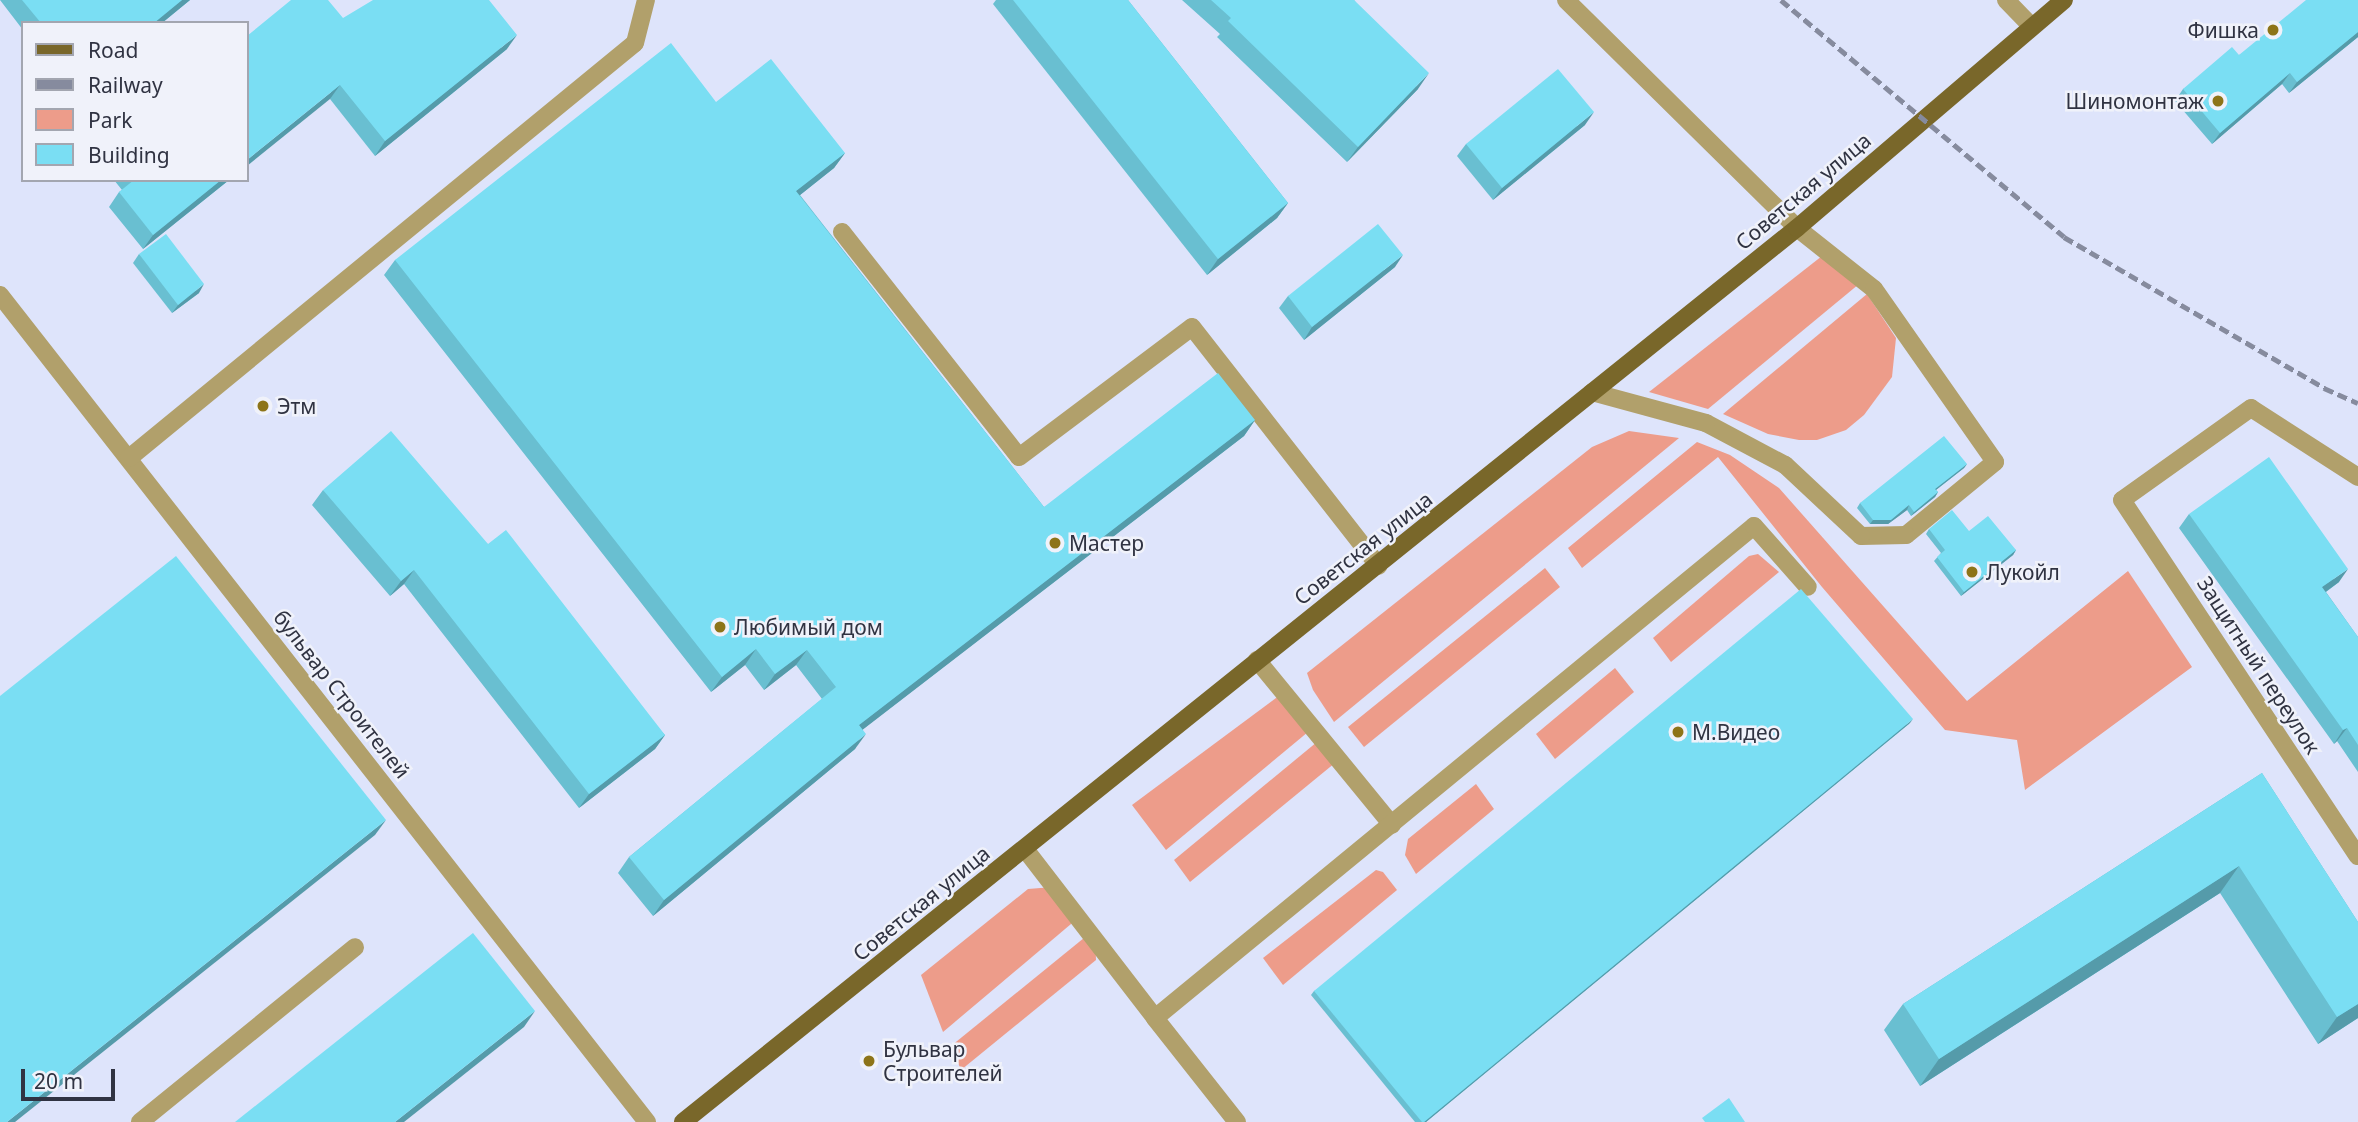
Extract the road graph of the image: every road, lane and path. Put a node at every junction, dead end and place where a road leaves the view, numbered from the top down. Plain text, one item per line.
1 (646, 0) edge
2 (1566, 0) edge
3 (2006, 0) edge
4 (2064, 0) edge
5 (2032, 27) junction
6 (1797, 228) junction
7 (842, 232) dead end
8 (2, 301) edge
9 (1592, 392) junction
10 (129, 458) junction
11 (2358, 477) edge
12 (1379, 566) junction
13 (1808, 587) dead end
14 (1257, 660) junction
15 (1392, 825) junction
16 (1025, 849) junction
17 (2358, 856) edge
18 (355, 947) dead end
19 (1155, 1018) junction
20 (140, 1122) edge
21 (647, 1122) edge
22 (683, 1122) edge
23 (1237, 1122) edge

1 - 10 street
2 - 6 street
3 - 5 street
4 - 5 main road, Советская улица
5 - 6 main road, Советская улица
6 - 9 main road, Советская улица
6 - 9 street
7 - 12 street
8 - 10 street, бульвар Строителей
9 - 12 main road, Советская улица
10 - 21 street, бульвар Строителей
11 - 17 street, Защитный переулок
12 - 14 main road, Советская улица
13 - 15 street
14 - 15 street
14 - 16 main road, Советская улица
15 - 19 street
16 - 19 street
16 - 22 main road, Советская улица
18 - 20 street
19 - 23 street

